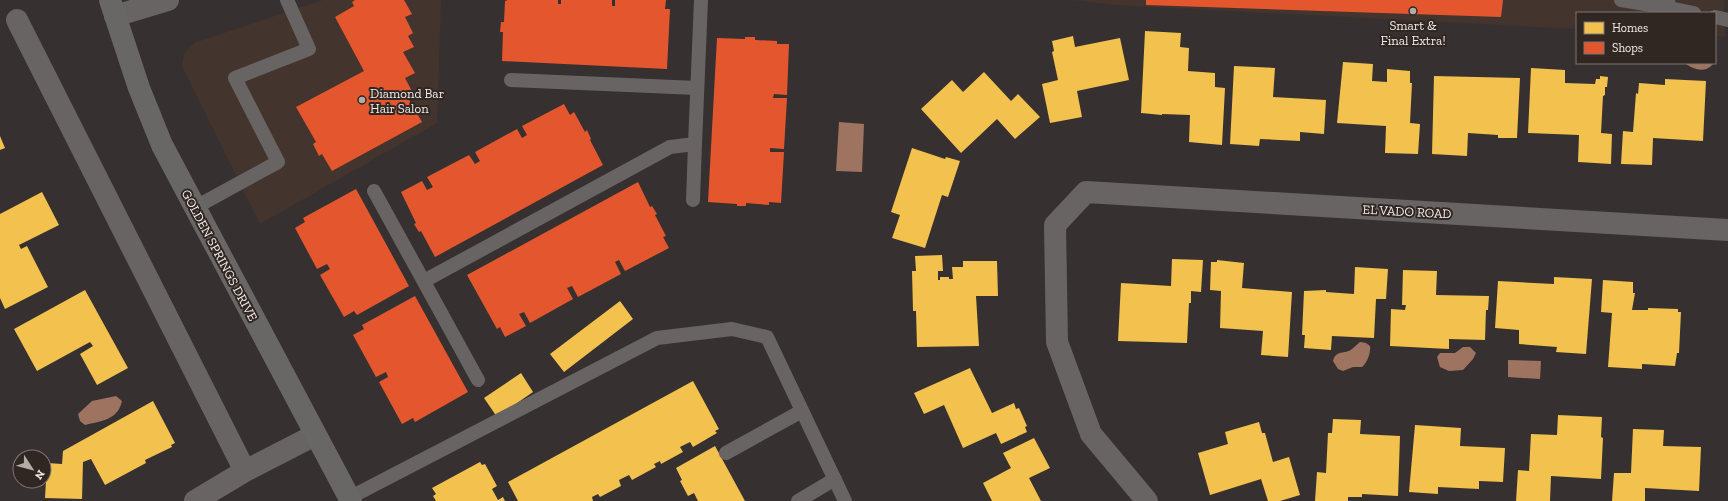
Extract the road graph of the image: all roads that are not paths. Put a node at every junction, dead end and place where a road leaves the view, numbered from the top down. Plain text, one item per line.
1 (168, 0) edge
2 (288, 0) edge
3 (701, 0) edge
4 (1621, 0) edge
5 (1668, 4) edge
6 (112, 8) edge
7 (1691, 12) edge
8 (1716, 17) edge
9 (17, 20) dead end
10 (1728, 20) edge
11 (511, 80) dead end
12 (697, 88) junction
13 (694, 144) junction
14 (374, 191) dead end
15 (693, 200) dead end
16 (194, 208) junction
17 (1728, 230) edge
18 (424, 282) junction
19 (478, 380) dead end
20 (802, 411) junction
21 (314, 435) junction
22 (726, 453) dead end
23 (245, 471) junction
24 (835, 479) junction
25 (350, 500) edge
26 (196, 501) edge
27 (798, 501) edge
28 (845, 501) edge
29 (1147, 501) edge

1 - 6 street
2 - 16 lane
3 - 12 lane
4 - 5 lane
5 - 7 lane
6 - 16 main road, GOLDEN SPRINGS DRIVE
8 - 10 lane
9 - 23 street
11 - 12 lane
12 - 13 lane
13 - 15 lane
13 - 18 lane
14 - 18 lane
16 - 21 main road, GOLDEN SPRINGS DRIVE
17 - 29 street, EL VADO ROAD
18 - 19 lane
20 - 22 lane
20 - 24 lane
20 - 25 lane
21 - 23 street
21 - 25 main road, GOLDEN SPRINGS DRIVE
23 - 26 street
24 - 27 lane
24 - 28 lane

